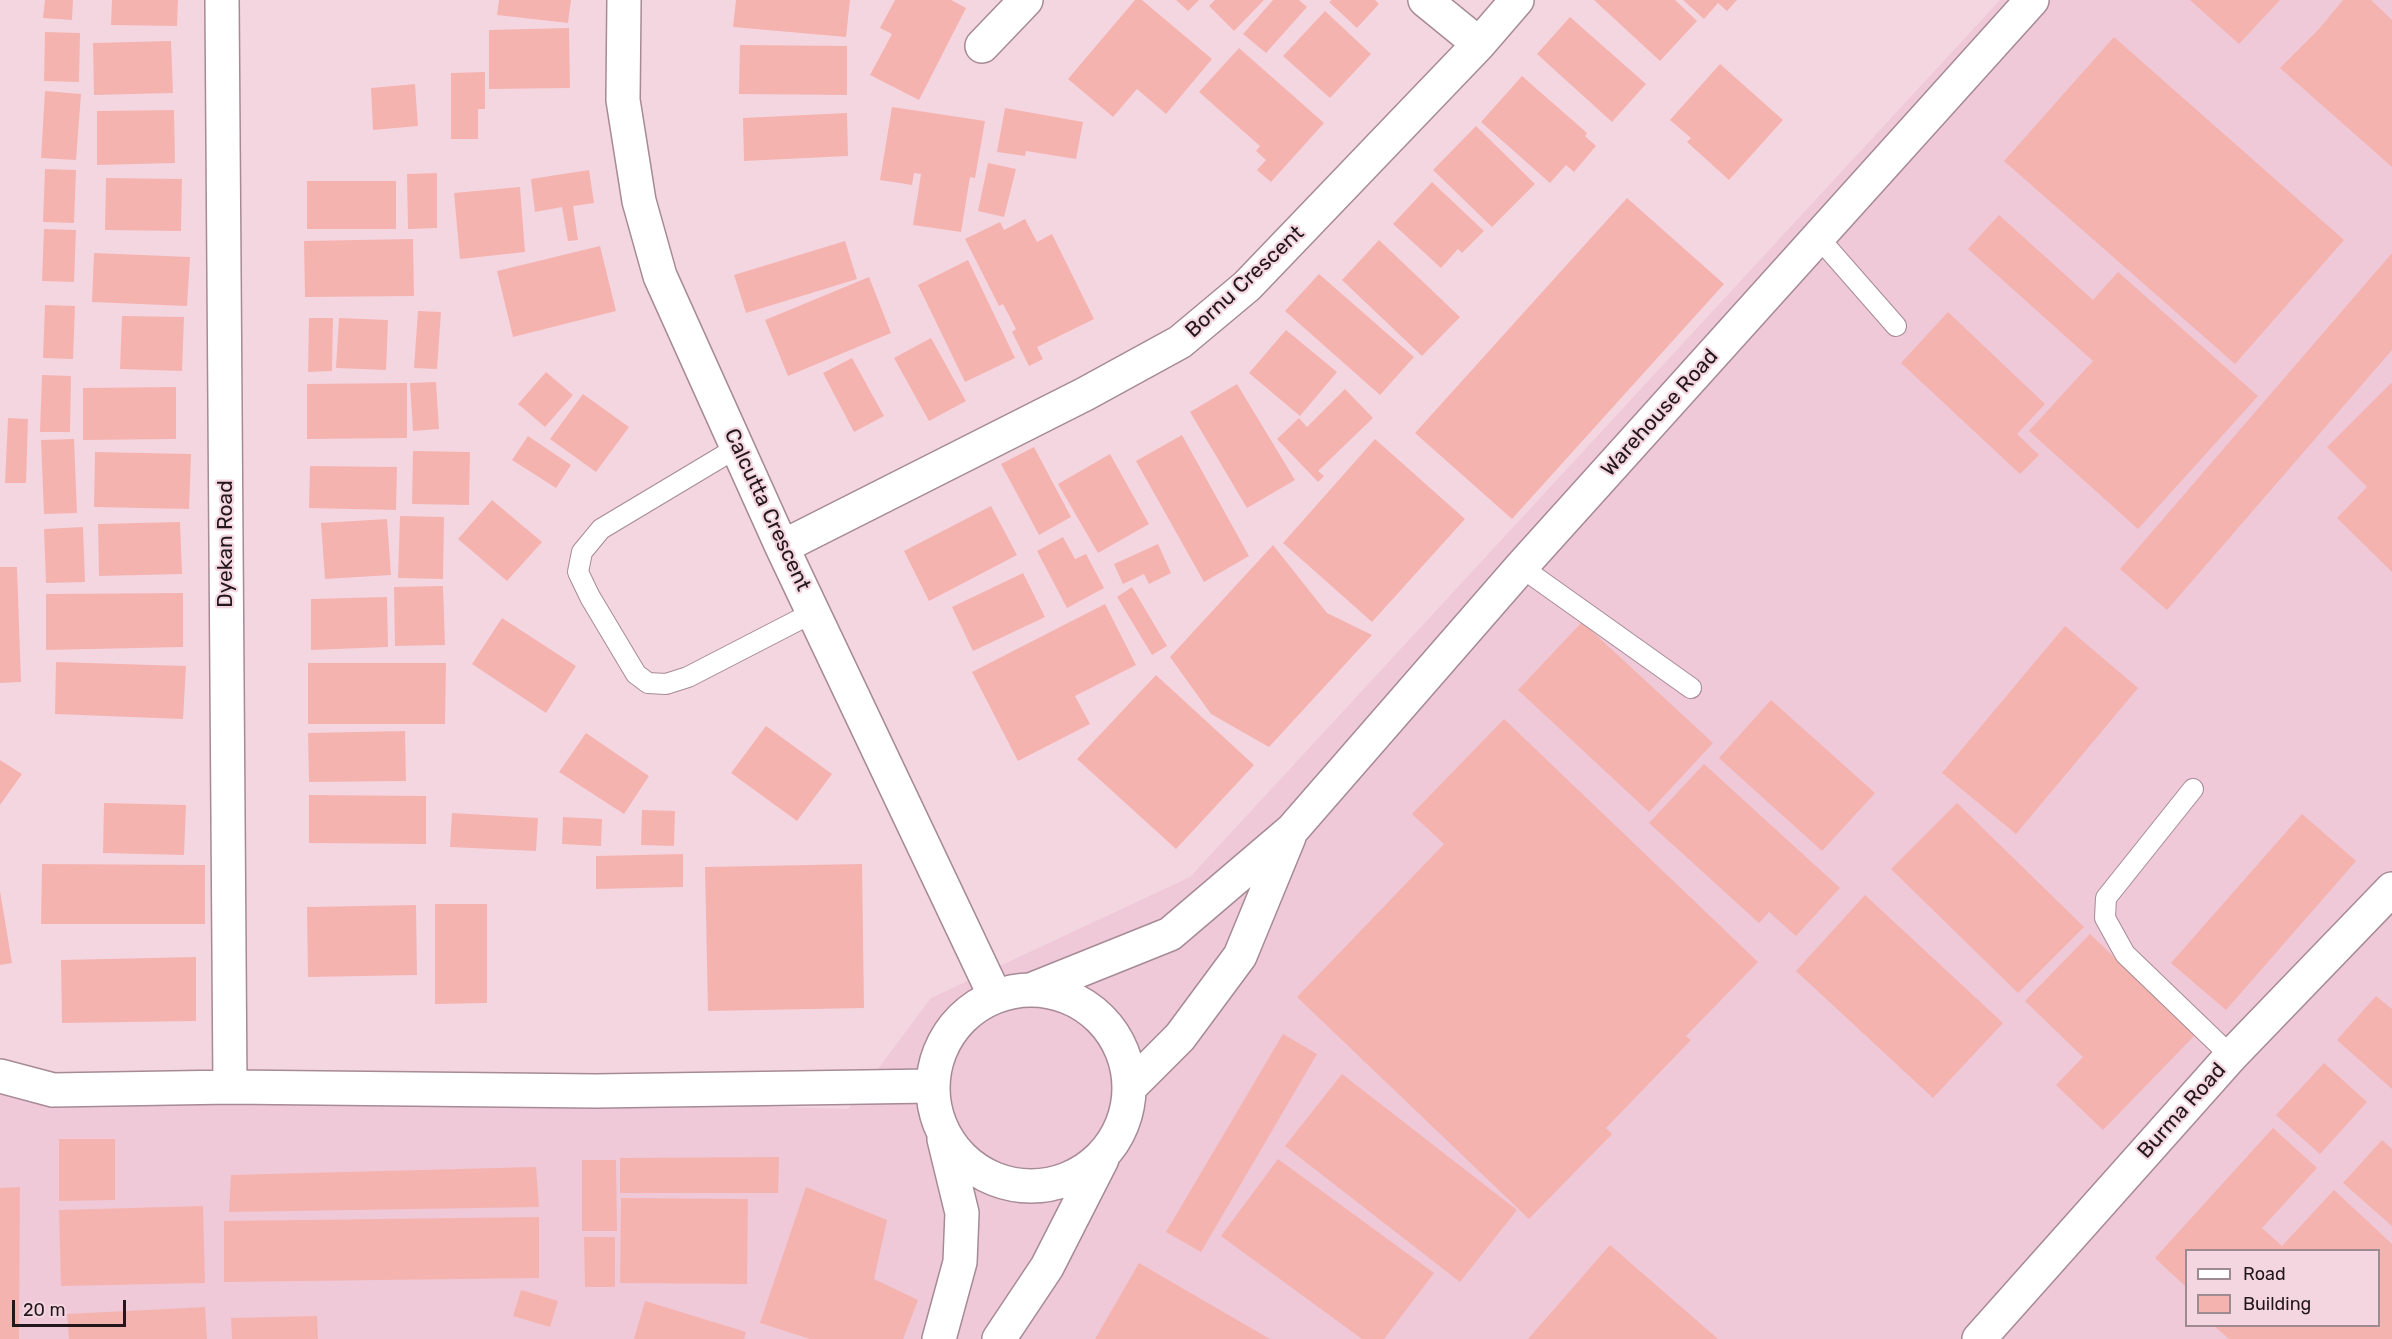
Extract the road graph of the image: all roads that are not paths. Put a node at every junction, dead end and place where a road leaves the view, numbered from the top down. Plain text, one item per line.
1 (222, 0) edge
2 (624, 0) edge
3 (1026, 0) edge
4 (1425, 0) edge
5 (1517, 0) edge
6 (2031, 0) edge
7 (1479, 44) junction
8 (982, 46) dead end
9 (1818, 237) junction
10 (1896, 326) dead end
11 (738, 447) junction
12 (782, 547) junction
13 (1521, 567) junction
14 (814, 612) junction
15 (1691, 688) dead end
16 (2193, 789) dead end
17 (1292, 830) junction
18 (2392, 889) edge
19 (1034, 989) junction
20 (995, 996) junction
21 (2231, 1056) junction
22 (0, 1076) edge
23 (932, 1086) junction
24 (1131, 1086) junction
25 (230, 1087) junction
26 (943, 1135) junction
27 (1102, 1158) junction
28 (939, 1339) edge
29 (999, 1339) edge
30 (1979, 1339) edge

1 - 25 street, Dyekan Road
2 - 11 street, Calcutta Crescent
3 - 8 street
4 - 7 street
5 - 7 street, Bornu Crescent
6 - 9 street, Warehouse Road
7 - 12 street, Bornu Crescent
9 - 10 lane
9 - 13 street, Warehouse Road
11 - 12 street, Calcutta Crescent
11 - 14 lane
12 - 14 street, Calcutta Crescent
13 - 15 lane
13 - 17 street, Warehouse Road
14 - 20 street, Calcutta Crescent
16 - 21 lane
17 - 19 street, Warehouse Road
17 - 24 street, Warehouse Road
18 - 21 street, Burma Road
19 - 20 street
19 - 24 street
20 - 23 street
21 - 30 street, Burma Road
22 - 25 street
23 - 25 street
23 - 26 street
24 - 27 street
26 - 27 street
26 - 28 street
27 - 29 street

